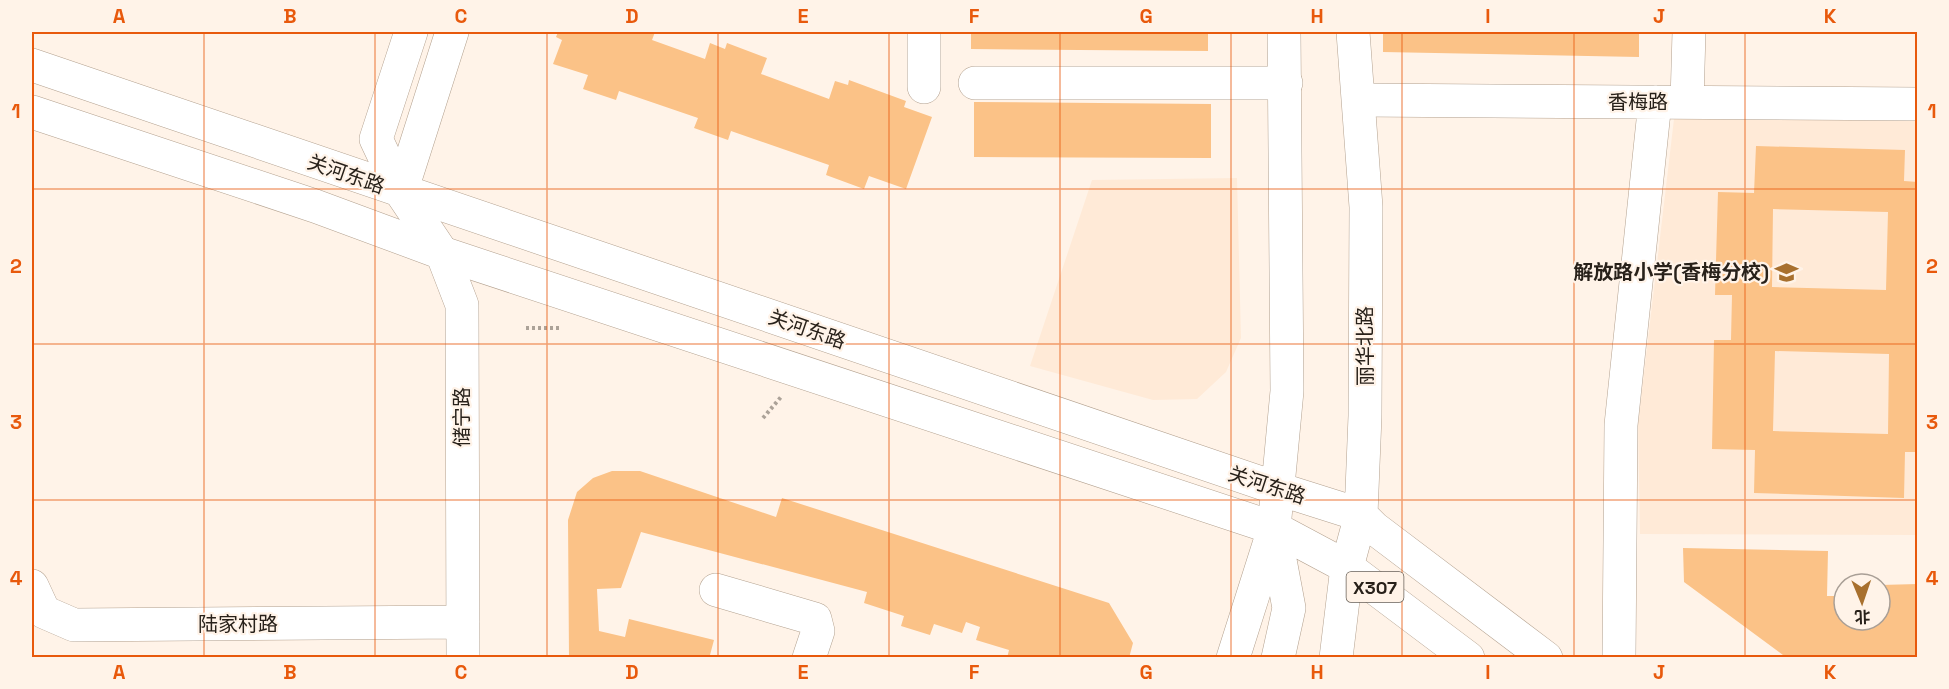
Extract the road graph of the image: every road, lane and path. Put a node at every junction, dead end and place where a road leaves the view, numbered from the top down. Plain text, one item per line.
1 (411, 32) edge
2 (452, 32) edge
3 (924, 32) edge
4 (1284, 32) edge
5 (1353, 32) edge
6 (1689, 32) edge
7 (32, 65) edge
8 (975, 83) dead end
9 (1286, 83) junction
10 (924, 87) dead end
11 (1359, 100) junction
12 (1655, 102) junction
13 (1688, 102) junction
14 (1917, 104) edge
15 (32, 112) edge
16 (401, 192) junction
17 (442, 253) junction
18 (1279, 489) junction
19 (1361, 515) junction
20 (1274, 528) junction
21 (1347, 567) junction
22 (32, 586) edge
23 (716, 590) dead end
24 (463, 622) junction
25 (463, 657) edge
26 (809, 657) edge
27 (1233, 657) edge
28 (1278, 657) edge
29 (1336, 657) edge
30 (1342, 657) edge
31 (1468, 657) edge
32 (1546, 657) edge
33 (1619, 657) edge

1 - 16 main road, 储宁路
2 - 16 main road
3 - 10 main road
4 - 9 main road
5 - 11 main road, 丽华北路
6 - 13 main road
7 - 16 main road, 关河东路 / X307
8 - 9 main road
9 - 18 main road
11 - 12 main road, 香梅路
11 - 19 main road, 丽华北路
12 - 13 main road, 香梅路
12 - 33 main road
13 - 14 main road, 香梅路
15 - 17 main road, 关河东路 / X307
16 - 17 main road, 储宁路
16 - 18 main road, 关河东路 / X307
17 - 20 main road, 关河东路 / X307
17 - 24 main road, 储宁路
18 - 19 main road, 关河东路 / X307
18 - 20 main road
19 - 21 main road, 丽华北路
19 - 32 main road, 关河东路 / X307
20 - 21 main road, 关河东路 / X307
20 - 27 main road
20 - 28 main road
21 - 29 main road, 丽华北路
21 - 30 main road
21 - 31 main road, 关河东路 / X307
22 - 24 main road, 陆家村路
23 - 26 main road
24 - 25 main road, 储宁路

